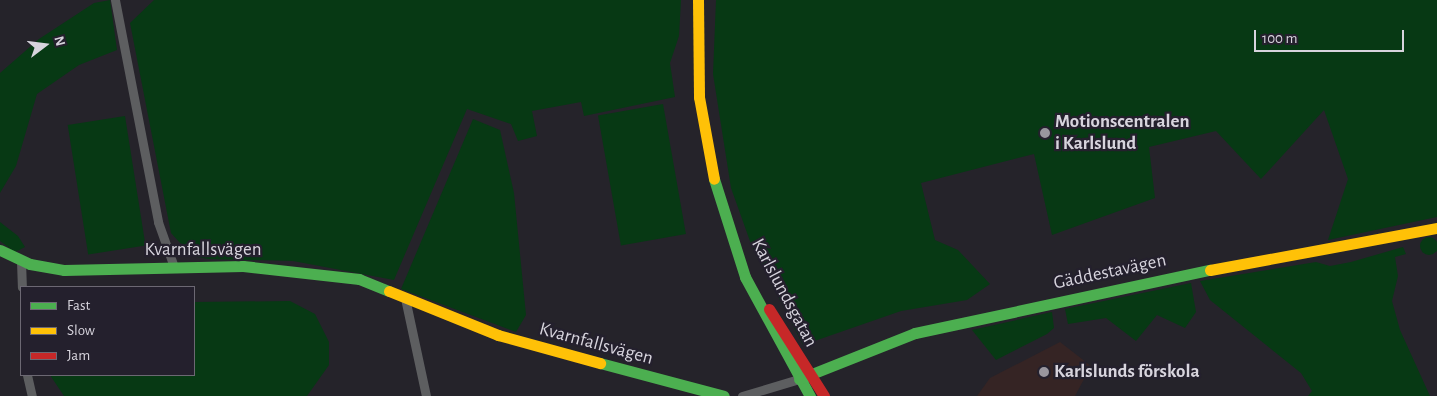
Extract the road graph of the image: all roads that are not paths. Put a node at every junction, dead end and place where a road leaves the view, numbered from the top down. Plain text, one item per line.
1 (115, 0) edge
2 (698, 0) edge
3 (1437, 228) edge
4 (0, 250) edge
5 (21, 261) junction
6 (174, 267) junction
7 (22, 286) edge
8 (405, 298) junction
9 (27, 376) edge
10 (804, 377) junction
11 (32, 396) edge
12 (426, 396) edge
13 (724, 396) edge
14 (742, 396) edge
15 (810, 396) edge
16 (824, 396) edge

1 - 6 street
2 - 10 street, Karlslundsgatan
3 - 10 street, Gäddestavägen
4 - 5 street, Kvarnfallsvägen
5 - 6 street, Kvarnfallsvägen
5 - 7 street
6 - 8 street, Kvarnfallsvägen
8 - 12 street
8 - 13 street, Kvarnfallsvägen
9 - 11 street
10 - 14 street
10 - 15 street, Karlslundsgatan
10 - 16 street, Karlslundsgatan

